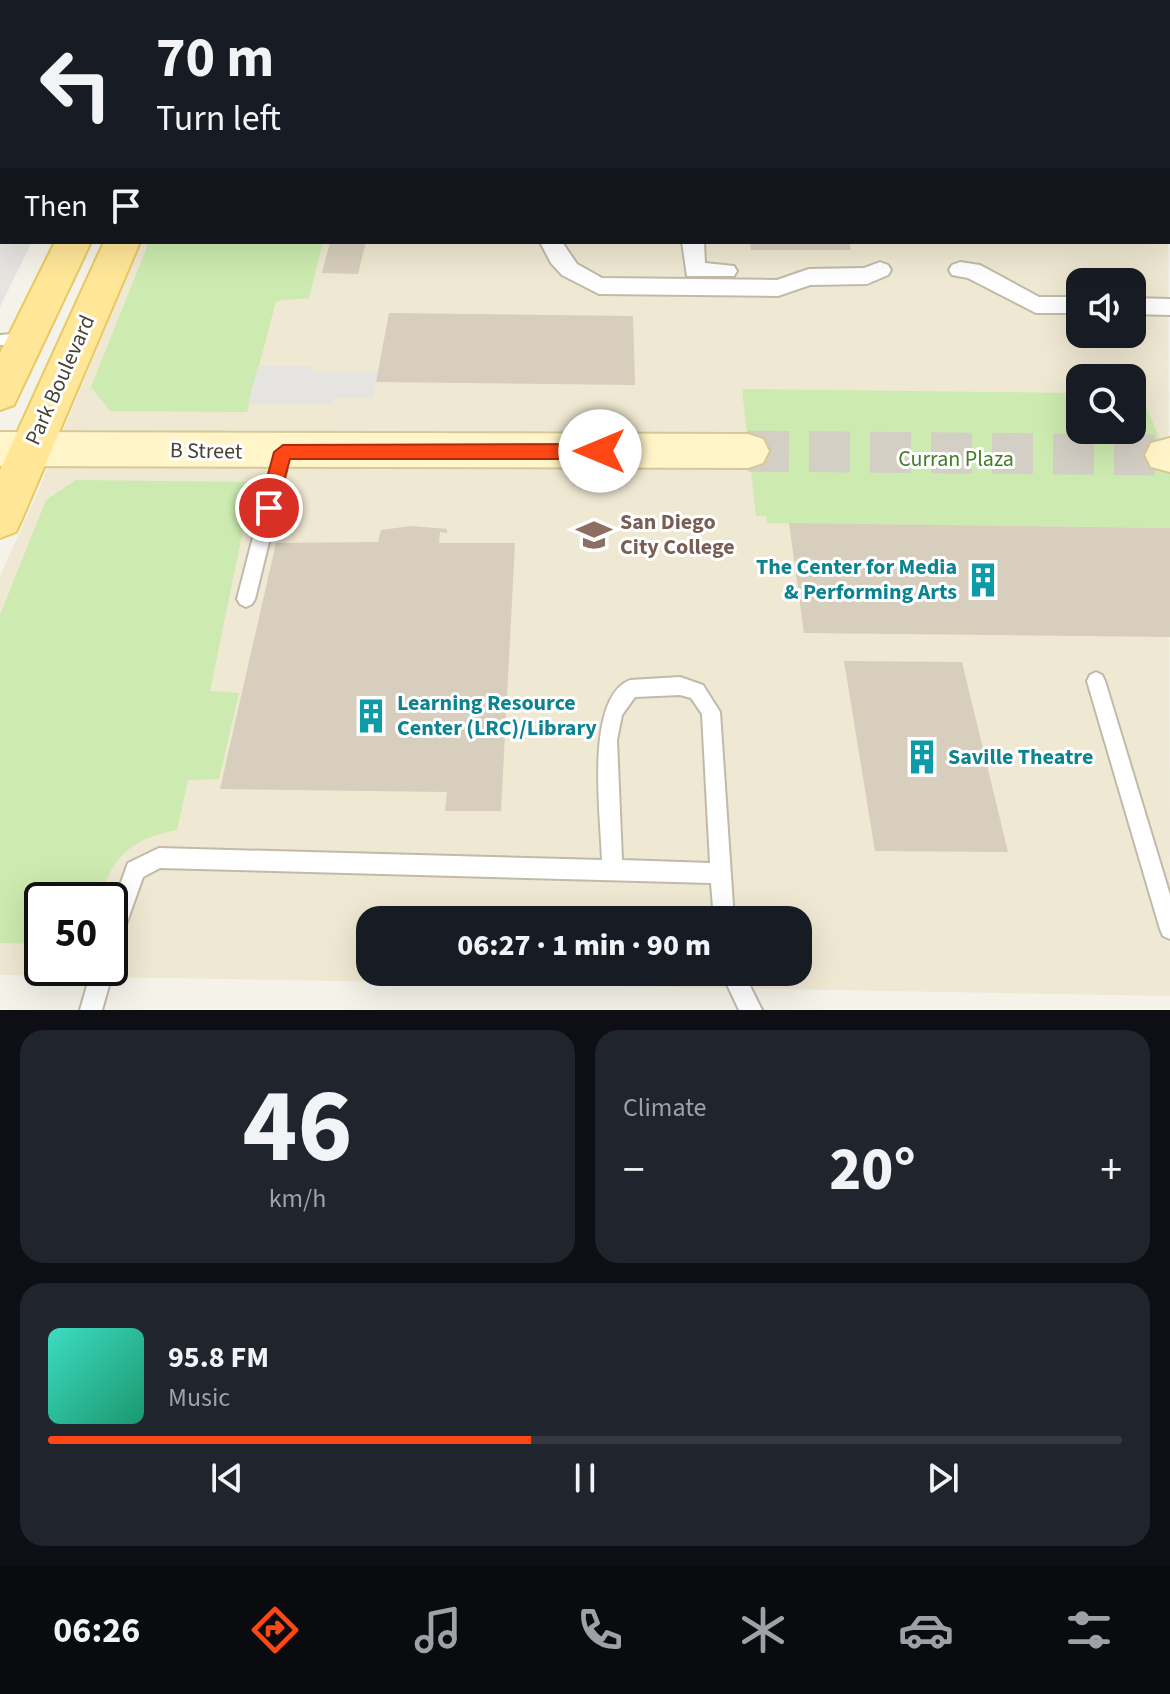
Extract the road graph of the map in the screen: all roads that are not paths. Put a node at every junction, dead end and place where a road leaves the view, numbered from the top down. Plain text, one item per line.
1 (56, 244) edge
2 (72, 244) edge
3 (121, 244) edge
4 (552, 244) edge
5 (693, 244) edge
6 (880, 270) dead end
7 (960, 270) dead end
8 (733, 271) dead end
9 (1066, 305) edge
10 (1146, 306) edge
11 (1170, 307) edge
12 (12, 340) edge
13 (0, 394) edge
14 (15, 449) edge
15 (748, 451) tunnel mouth
16 (283, 452) junction
17 (0, 519) edge
18 (246, 599) dead end
19 (1096, 681) dead end
20 (612, 871) junction
21 (721, 873) junction
22 (128, 890) edge
23 (723, 906) edge
24 (1170, 929) edge
25 (98, 986) edge
26 (739, 986) edge
27 (91, 1010) edge
28 (751, 1010) edge

1 - 12 lane
2 - 12 main road
3 - 14 main road, Park Boulevard
4 - 6 street
5 - 8 street
7 - 9 street
10 - 11 street
12 - 13 main road
14 - 16 main road, B Street
14 - 17 main road, Park Boulevard
15 - 16 main road, B Street
16 - 18 lane
19 - 24 lane
20 - 21 lane
20 - 21 lane
20 - 22 lane
21 - 23 lane
25 - 27 lane
26 - 28 lane

